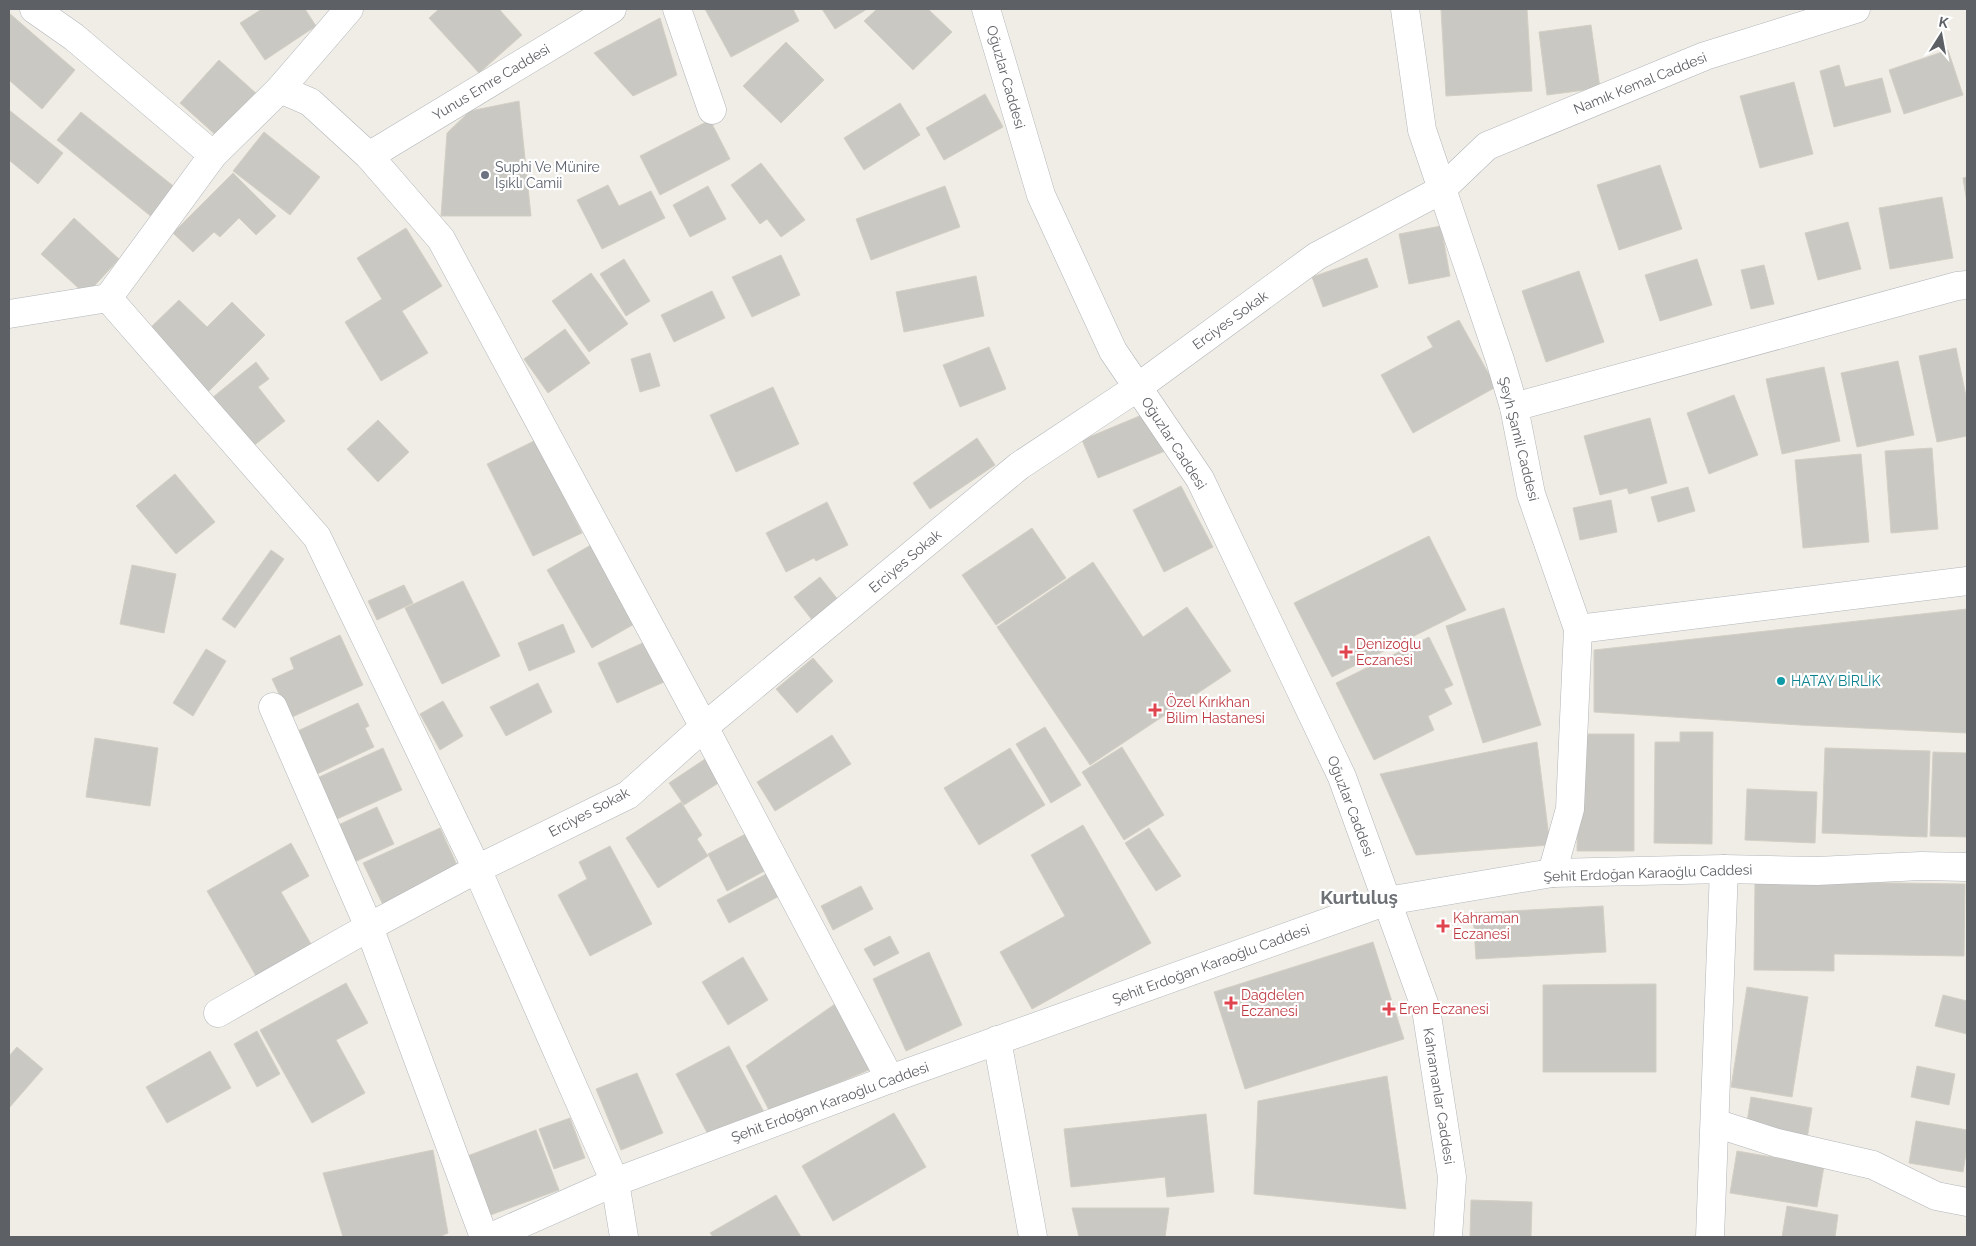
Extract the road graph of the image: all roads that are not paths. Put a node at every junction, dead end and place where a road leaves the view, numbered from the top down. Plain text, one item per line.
1 (34, 9) edge
2 (349, 9) edge
3 (612, 9) edge
4 (677, 9) edge
5 (986, 9) edge
6 (1404, 9) edge
7 (1856, 9) edge
8 (280, 89) junction
9 (712, 110) dead end
10 (213, 155) junction
11 (369, 156) junction
12 (1441, 190) junction
13 (1967, 285) edge
14 (108, 298) junction
15 (9, 314) edge
16 (1138, 387) junction
17 (1514, 407) junction
18 (1967, 581) edge
19 (1578, 629) junction
20 (273, 707) dead end
21 (704, 727) junction
22 (1967, 866) edge
23 (477, 869) junction
24 (1724, 869) junction
25 (1552, 873) junction
26 (1387, 900) junction
27 (369, 927) junction
28 (218, 1014) dead end
29 (997, 1040) junction
30 (890, 1079) junction
31 (1715, 1124) junction
32 (615, 1182) junction
33 (1967, 1202) edge
34 (484, 1237) edge
35 (491, 1237) edge
36 (624, 1237) edge
37 (1033, 1237) edge
38 (1448, 1237) edge
39 (1710, 1237) edge

1 - 10 street
2 - 8 street
3 - 11 street, Yunus Emre Caddesi
4 - 9 street
5 - 16 street, Oğuzlar Caddesi
6 - 12 street, Şeyh Şamil Caddesi
7 - 12 street, Namık Kemal Caddesi
8 - 10 street
8 - 11 street
10 - 14 street
11 - 21 street
12 - 16 street, Erciyes Sokak
12 - 17 street, Şeyh Şamil Caddesi
13 - 17 street
14 - 15 street
14 - 23 street
16 - 21 street, Erciyes Sokak
16 - 26 street, Oğuzlar Caddesi
17 - 19 street, Şeyh Şamil Caddesi
18 - 19 street
19 - 25 street, Şeyh Şamil Caddesi
20 - 27 street
21 - 23 street, Erciyes Sokak
21 - 30 street
22 - 24 street, Şehit Erdoğan Karaoğlu Caddesi
23 - 27 street, Erciyes Sokak
23 - 32 street
24 - 25 street, Şehit Erdoğan Karaoğlu Caddesi
24 - 31 street
25 - 26 street, Şehit Erdoğan Karaoğlu Caddesi
26 - 29 street, Şehit Erdoğan Karaoğlu Caddesi
26 - 38 street, Kahramanlar Caddesi
27 - 28 street, Erciyes Sokak
27 - 34 street
29 - 30 street, Şehit Erdoğan Karaoğlu Caddesi
29 - 37 street
30 - 32 street, Şehit Erdoğan Karaoğlu Caddesi
31 - 33 street
31 - 39 street
32 - 35 street, Şehit Erdoğan Karaoğlu Caddesi
32 - 36 street

